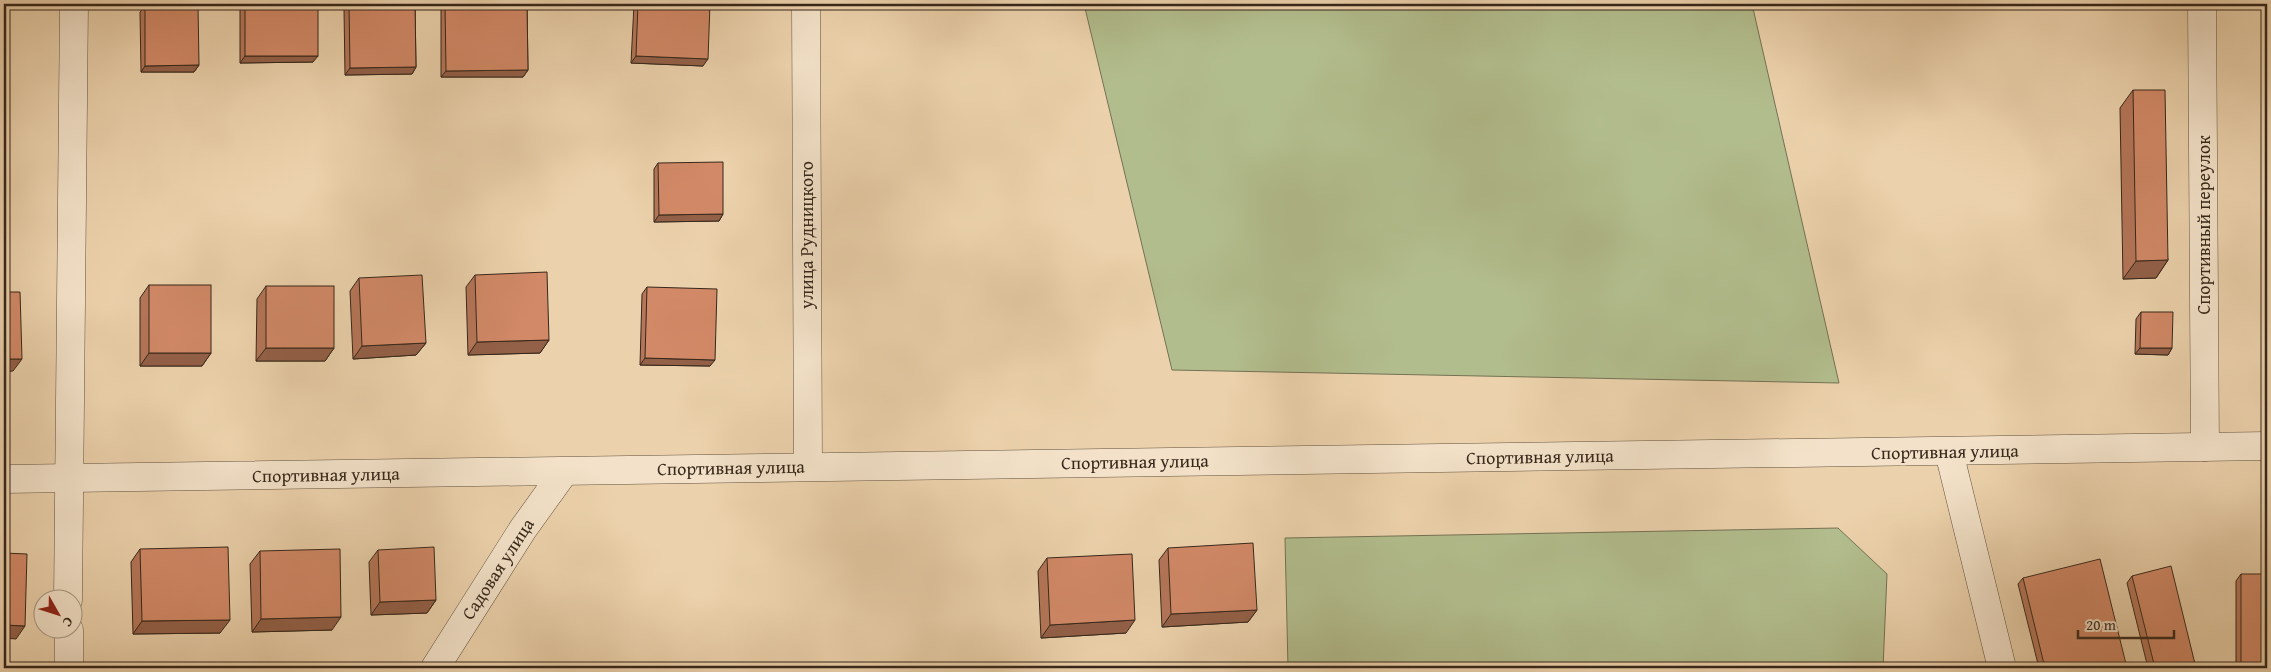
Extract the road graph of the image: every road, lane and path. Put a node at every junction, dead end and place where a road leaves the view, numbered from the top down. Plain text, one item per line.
1 (74, 4) edge
2 (806, 4) edge
3 (2202, 4) edge
4 (2267, 446) edge
5 (2205, 447) junction
6 (1949, 452) junction
7 (808, 466) junction
8 (564, 472) junction
9 (4, 479) edge
10 (69, 479) junction
11 (68, 590) edge
12 (68, 640) edge
13 (68, 668) edge
14 (435, 668) edge
15 (2002, 668) edge

1 - 10 street
2 - 7 street, улица Рудницкого
3 - 5 street, Спортивный переулок
4 - 5 street, Спортивная улица
5 - 6 street, Спортивная улица
6 - 7 street, Спортивная улица
6 - 15 street
7 - 8 street, Спортивная улица
8 - 10 street, Спортивная улица
8 - 14 street, Садовая улица
9 - 10 street, Спортивная улица
10 - 11 street
12 - 13 street

